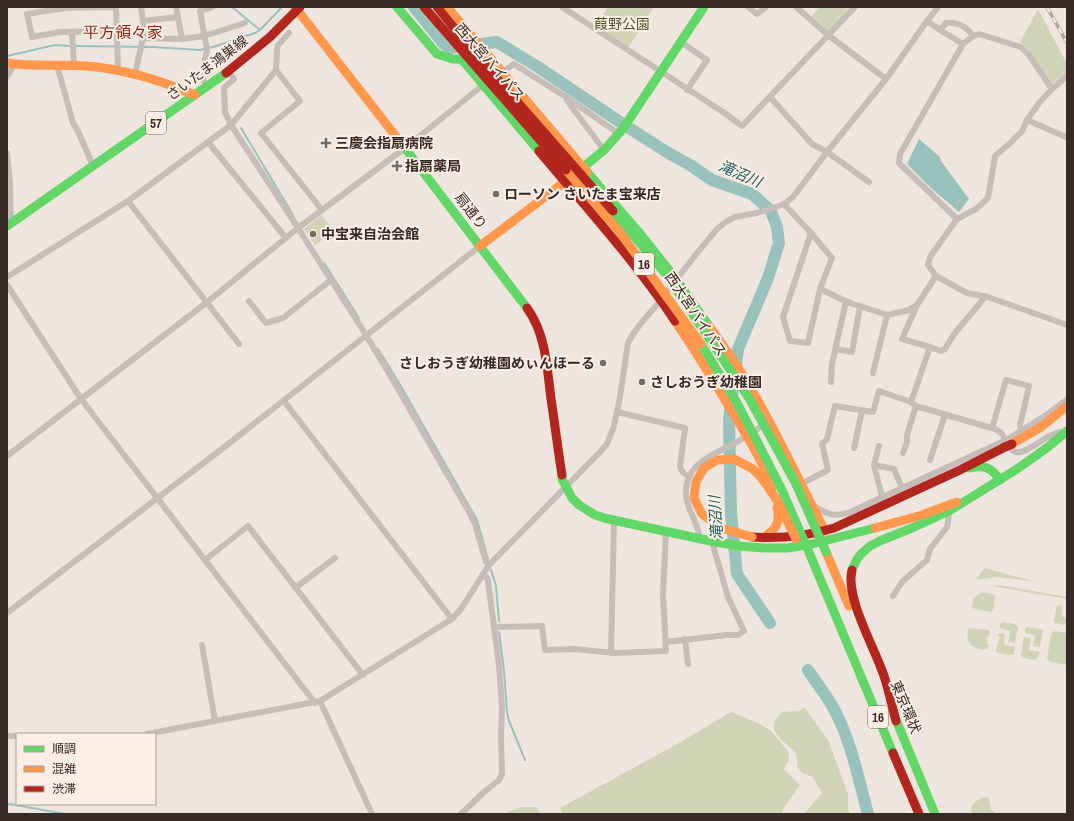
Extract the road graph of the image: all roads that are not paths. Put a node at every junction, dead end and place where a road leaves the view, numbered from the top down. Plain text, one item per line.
1 (141, 7) edge
2 (176, 7) edge
3 (213, 7) edge
4 (397, 7) edge
5 (424, 7) edge
6 (437, 7) edge
7 (447, 7) edge
8 (562, 7) edge
9 (704, 7) edge
10 (748, 7) edge
11 (766, 7) edge
12 (796, 7) edge
13 (855, 7) edge
14 (938, 7) edge
15 (297, 8) edge
16 (178, 17) junction
17 (143, 21) junction
18 (927, 22) junction
19 (245, 23) dead end
20 (940, 30) junction
21 (117, 31) junction
22 (72, 32) junction
23 (289, 33) dead end
24 (828, 35) junction
25 (204, 36) junction
26 (973, 36) junction
27 (143, 38) junction
28 (182, 38) junction
29 (681, 42) junction
30 (963, 44) junction
31 (10, 64) edge
32 (57, 65) junction
33 (74, 66) junction
34 (118, 70) junction
35 (276, 70) junction
36 (229, 71) junction
37 (503, 72) junction
38 (660, 72) junction
39 (135, 74) junction
40 (1067, 76) edge
41 (7, 77) edge
42 (886, 79) junction
43 (483, 85) junction
44 (206, 88) junction
45 (1052, 89) junction
46 (687, 90) junction
47 (195, 95) junction
48 (566, 97) junction
49 (770, 97) junction
50 (1027, 120) junction
51 (231, 125) junction
52 (620, 132) junction
53 (1067, 136) edge
54 (208, 142) junction
55 (405, 148) junction
56 (604, 150) junction
57 (827, 152) junction
58 (7, 153) edge
59 (93, 166) junction
60 (584, 168) junction
61 (566, 182) junction
62 (869, 182) dead end
63 (128, 201) junction
64 (781, 205) junction
65 (322, 210) junction
66 (956, 218) junction
67 (9, 224) edge
68 (298, 228) junction
69 (811, 233) junction
70 (286, 238) junction
71 (480, 246) junction
72 (936, 276) junction
73 (7, 277) edge
74 (676, 279) junction
75 (331, 280) junction
76 (7, 285) edge
77 (820, 289) junction
78 (985, 297) junction
79 (661, 300) junction
80 (249, 301) dead end
81 (846, 301) junction
82 (206, 303) junction
83 (917, 305) junction
84 (860, 306) junction
85 (887, 315) junction
86 (1067, 325) edge
87 (366, 335) junction
88 (239, 344) dead end
89 (930, 347) junction
90 (836, 349) junction
91 (873, 372) dead end
92 (831, 382) dead end
93 (81, 399) junction
94 (1067, 400) edge
95 (284, 401) junction
96 (913, 404) junction
97 (1067, 406) edge
98 (862, 410) junction
99 (618, 412) junction
100 (945, 414) junction
101 (769, 421) junction
102 (992, 428) junction
103 (1021, 431) junction
104 (1066, 432) edge
105 (744, 438) junction
106 (1008, 443) junction
107 (879, 446) dead end
108 (854, 448) dead end
109 (903, 453) dead end
110 (7, 456) edge
111 (930, 460) dead end
112 (874, 465) junction
113 (960, 470) junction
114 (689, 476) junction
115 (1000, 480) junction
116 (801, 484) junction
117 (566, 487) junction
118 (902, 488) junction
119 (978, 493) junction
120 (157, 498) junction
121 (885, 500) junction
122 (812, 505) junction
123 (949, 511) junction
124 (614, 520) junction
125 (666, 531) junction
126 (825, 531) junction
127 (762, 538) junction
128 (699, 540) junction
129 (712, 542) junction
130 (785, 548) junction
131 (335, 558) dead end
132 (809, 558) junction
133 (205, 560) junction
134 (488, 565) junction
135 (483, 574) junction
136 (296, 588) junction
137 (893, 596) dead end
138 (853, 609) junction
139 (7, 613) edge
140 (452, 619) junction
141 (494, 626) junction
142 (685, 639) junction
143 (666, 642) junction
144 (202, 645) dead end
145 (611, 653) junction
146 (688, 664) dead end
147 (363, 675) junction
148 (317, 702) junction
149 (214, 721) junction
150 (152, 733) edge
151 (372, 814) edge
152 (461, 814) edge
153 (918, 814) edge
154 (935, 814) edge

1 - 17 street
2 - 16 street
3 - 25 street
4 - 43 main road
5 - 132 main road, 西大宮バイパス / 16, bridge
6 - 138 main road, 西大宮バイパス / 16, bridge
7 - 37 main road
8 - 38 street
9 - 29 main road
10 - 11 street
12 - 24 street
13 - 24 street
14 - 18 street
15 - 36 main road, さいたま鴻巣線 / 57
15 - 55 main road, 扇通り
16 - 17 street
16 - 28 street
17 - 27 street
18 - 20 street
18 - 42 street
19 - 25 street
20 - 26 street
20 - 30 street
21 - 22 street
21 - 22 street
21 - 34 street
22 - 33 street
23 - 35 street
24 - 42 street
24 - 49 street
25 - 28 street
25 - 44 street
26 - 30 street
26 - 45 street
27 - 28 street
27 - 39 street
29 - 38 main road
29 - 46 street
30 - 66 street
31 - 32 main road
31 - 41 street
32 - 33 main road
32 - 59 street
33 - 34 main road
34 - 39 main road
35 - 51 street
35 - 65 street
36 - 44 main road, さいたま鴻巣線 / 57
36 - 51 street
37 - 48 street
37 - 60 main road
38 - 46 street
38 - 52 main road
39 - 47 main road
40 - 45 street
42 - 57 street
43 - 55 street
43 - 61 main road
44 - 47 main road, さいたま鴻巣線 / 57
45 - 50 street
46 - 49 street
47 - 59 main road, さいたま鴻巣線 / 57
48 - 52 street
48 - 56 street
49 - 57 street
50 - 53 street
50 - 66 street
51 - 54 street
51 - 68 street
52 - 56 main road
54 - 63 street
54 - 70 street
55 - 65 street
55 - 71 main road, 扇通り
56 - 60 main road
57 - 62 street
57 - 64 street
58 - 67 street
59 - 67 main road, さいたま鴻巣線 / 57
60 - 61 main road
60 - 74 main road
61 - 71 main road
61 - 79 main road
63 - 73 street
63 - 82 street
64 - 69 street
64 - 74 street
65 - 68 street
66 - 72 street
68 - 70 street
68 - 75 street
69 - 77 street
69 - 77 street
70 - 82 street
71 - 87 street
71 - 117 main road, 扇通り
72 - 78 street
72 - 83 street
74 - 79 street
74 - 101 main road
75 - 80 street
75 - 87 street
76 - 93 street
77 - 81 street
78 - 86 street
78 - 89 street
79 - 99 street
79 - 105 main road
81 - 84 street
81 - 90 street
82 - 88 street
82 - 93 street
83 - 85 street
83 - 89 street
84 - 85 street
84 - 90 street
85 - 91 street
87 - 95 street
87 - 134 street
89 - 96 street
90 - 92 street
93 - 110 street
93 - 120 street
94 - 103 street
95 - 120 street
95 - 140 street
96 - 98 street
96 - 100 street
96 - 109 street
97 - 106 main road
98 - 108 street
98 - 116 street
99 - 114 street
99 - 117 street
100 - 102 street
100 - 111 street
101 - 105 street
101 - 116 main road
102 - 103 street
102 - 106 street
103 - 106 street
104 - 106 street
104 - 115 main road
105 - 114 street
105 - 127 main road
106 - 113 main road
106 - 118 street
107 - 112 street
112 - 118 street
112 - 121 street
113 - 115 main road
113 - 121 main road
114 - 128 street
115 - 119 main road
116 - 122 main road
117 - 124 main road
117 - 134 street
118 - 121 street
119 - 123 main road
119 - 130 main road
120 - 133 street
120 - 139 street
121 - 122 street
121 - 126 main road
121 - 130 main road
122 - 126 main road
123 - 137 street
123 - 138 main road
124 - 125 main road
124 - 145 street
125 - 128 main road
125 - 143 street
126 - 127 main road
127 - 132 main road, bridge
128 - 129 main road
129 - 130 main road
129 - 142 street
131 - 136 street
132 - 153 main road, 東京環状 / 16
133 - 136 street
133 - 148 street
134 - 135 street
135 - 140 street
135 - 141 street
136 - 147 street
138 - 154 main road, 東京環状 / 16
140 - 147 street
141 - 145 street
141 - 152 street
142 - 143 street
142 - 146 street
143 - 145 street
144 - 149 street
147 - 148 street
148 - 149 street
148 - 151 street
149 - 150 street

